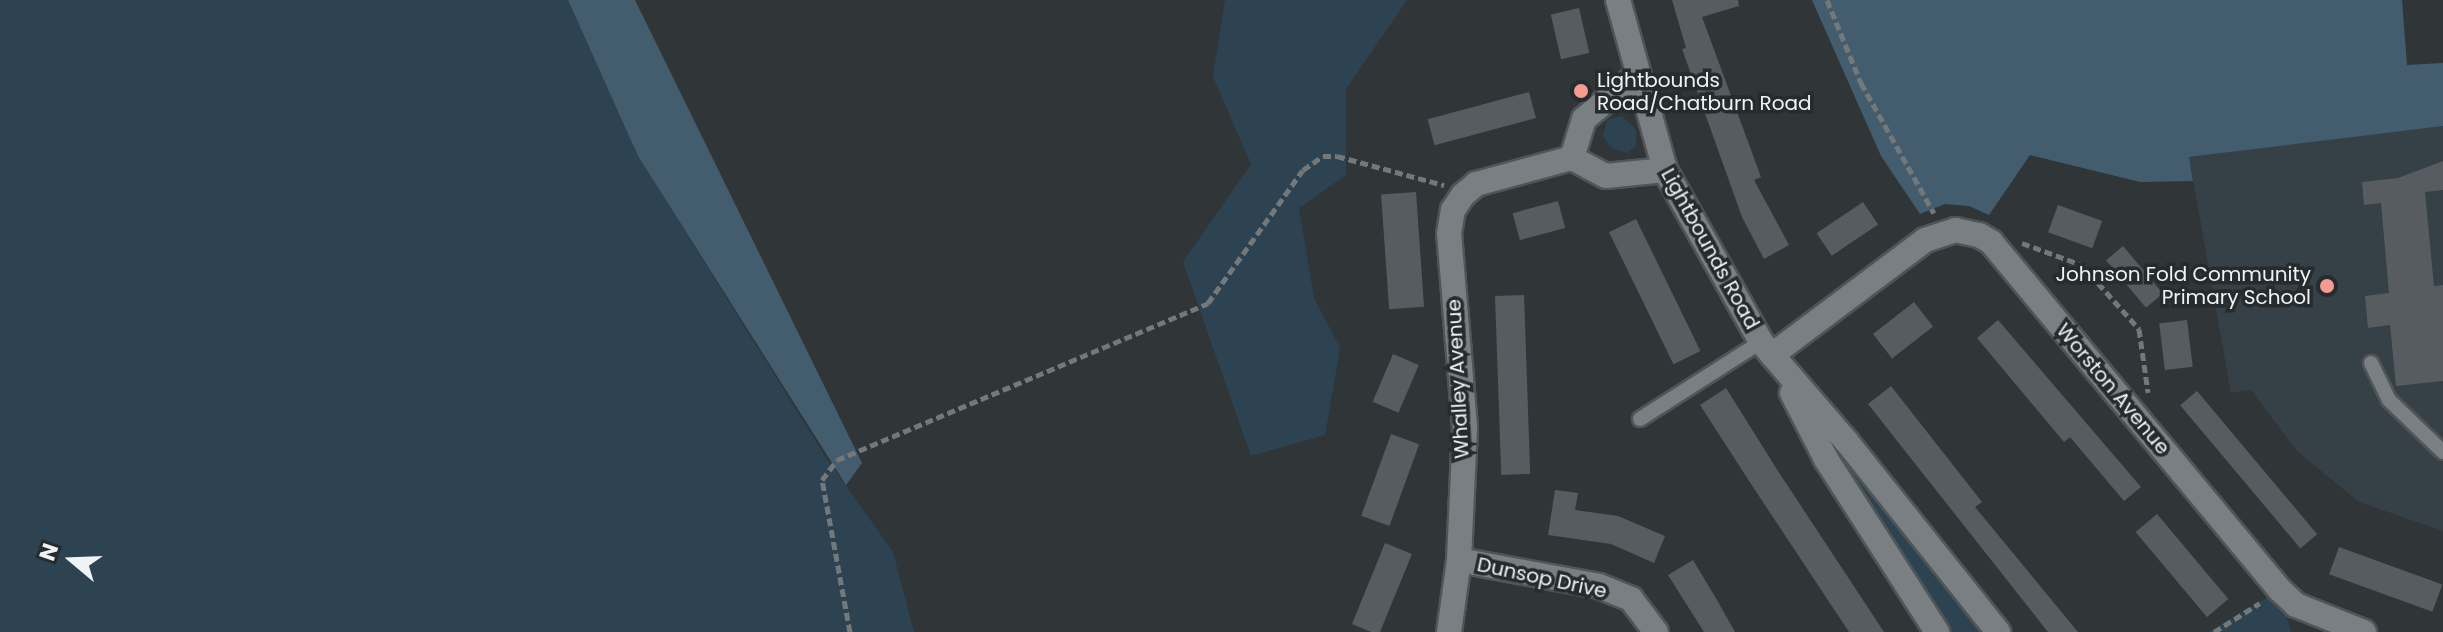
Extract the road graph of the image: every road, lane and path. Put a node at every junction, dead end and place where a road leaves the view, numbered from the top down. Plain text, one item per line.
1 (1618, 0) edge
2 (1827, 0) edge
3 (1637, 75) junction
4 (1572, 158) junction
5 (1665, 170) junction
6 (1470, 189) junction
7 (1944, 232) junction
8 (2018, 244) dead end
9 (1767, 348) junction
10 (2371, 363) dead end
11 (2144, 396) dead end
12 (1640, 419) dead end
13 (2443, 452) edge
14 (1459, 560) junction
15 (2280, 590) junction
16 (2314, 624) edge
17 (850, 632) edge
18 (1449, 632) edge
19 (1656, 632) edge
20 (1937, 632) edge
21 (1998, 632) edge
22 (2214, 632) edge
23 (2364, 632) edge

1 - 3 street, Lightbounds Road
2 - 7 path
3 - 4 street
3 - 5 street, Lightbounds Road
4 - 5 street
4 - 6 street
5 - 9 street, Lightbounds Road
6 - 14 street, Whalley Avenue
6 - 17 path
7 - 9 street
7 - 15 street, Worston Avenue
8 - 11 path
9 - 12 lane
9 - 20 street, Lightbounds Road
9 - 21 street, Lightbounds Road
10 - 13 lane
14 - 18 street, Whalley Avenue
14 - 19 street, Dunsop Drive
15 - 16 street, Worston Avenue
15 - 22 path
16 - 23 street, Worston Avenue

